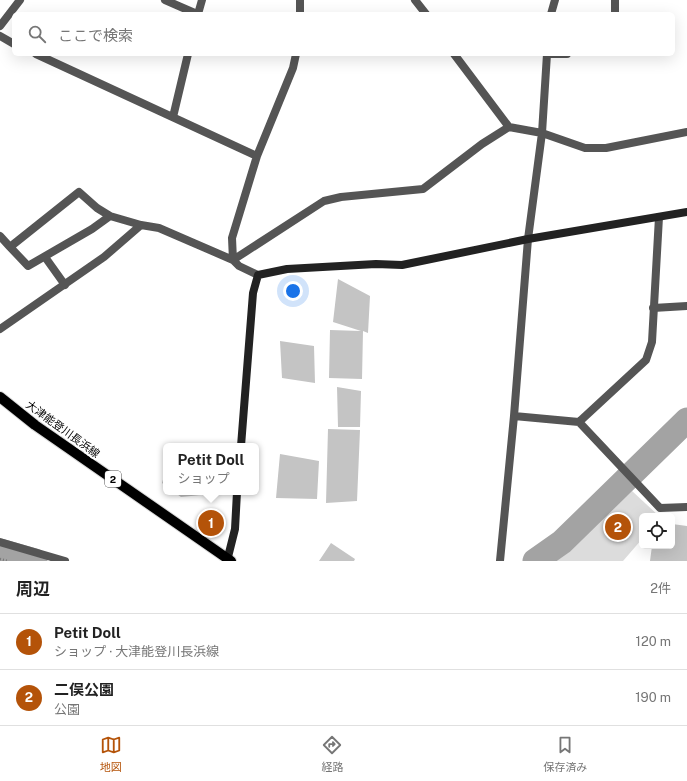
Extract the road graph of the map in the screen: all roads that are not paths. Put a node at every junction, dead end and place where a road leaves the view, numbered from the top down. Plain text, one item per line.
1 (20, 0) edge
2 (165, 0) edge
3 (202, 0) edge
4 (300, 0) edge
5 (415, 0) edge
6 (555, 0) edge
7 (615, 0) edge
8 (192, 12) edge
9 (198, 12) edge
10 (300, 12) edge
11 (424, 12) edge
12 (552, 12) edge
13 (616, 12) edge
14 (0, 26) edge
15 (0, 36) edge
16 (12, 43) edge
17 (40, 56) edge
18 (188, 56) edge
19 (296, 56) edge
20 (456, 56) edge
21 (547, 56) edge
22 (173, 117) junction
23 (509, 127) junction
24 (687, 132) edge
25 (542, 133) junction
26 (257, 156) junction
27 (687, 212) edge
28 (110, 216) junction
29 (659, 217) junction
30 (141, 225) junction
31 (0, 236) edge
32 (528, 239) junction
33 (10, 246) junction
34 (45, 257) junction
35 (233, 260) junction
36 (258, 275) junction
37 (65, 285) junction
38 (687, 306) edge
39 (653, 308) junction
40 (0, 328) edge
41 (0, 397) edge
42 (514, 416) junction
43 (579, 422) junction
44 (241, 443) edge
45 (238, 495) edge
46 (687, 507) edge
47 (0, 542) edge
48 (229, 560) edge
49 (65, 561) edge
50 (500, 561) edge

1 - 14 street
2 - 8 street
3 - 9 street
4 - 10 street
5 - 11 street
6 - 12 street
7 - 13 street
15 - 16 street
17 - 22 street
18 - 22 street
19 - 26 street
20 - 23 street
21 - 25 street
22 - 26 street
23 - 25 street
23 - 35 street
24 - 25 street
25 - 32 street
26 - 35 street
27 - 29 street
28 - 30 street
28 - 33 street
28 - 34 street
29 - 32 street
29 - 39 street
30 - 35 street
30 - 37 street
31 - 33 street
32 - 36 street
32 - 42 street
33 - 34 street
34 - 37 street
35 - 36 street
36 - 44 street
37 - 40 street
38 - 39 street
39 - 43 street
41 - 48 main road, 大津能登川長浜線 / 2
42 - 43 street
42 - 50 street
43 - 46 street
45 - 48 street
47 - 49 street

